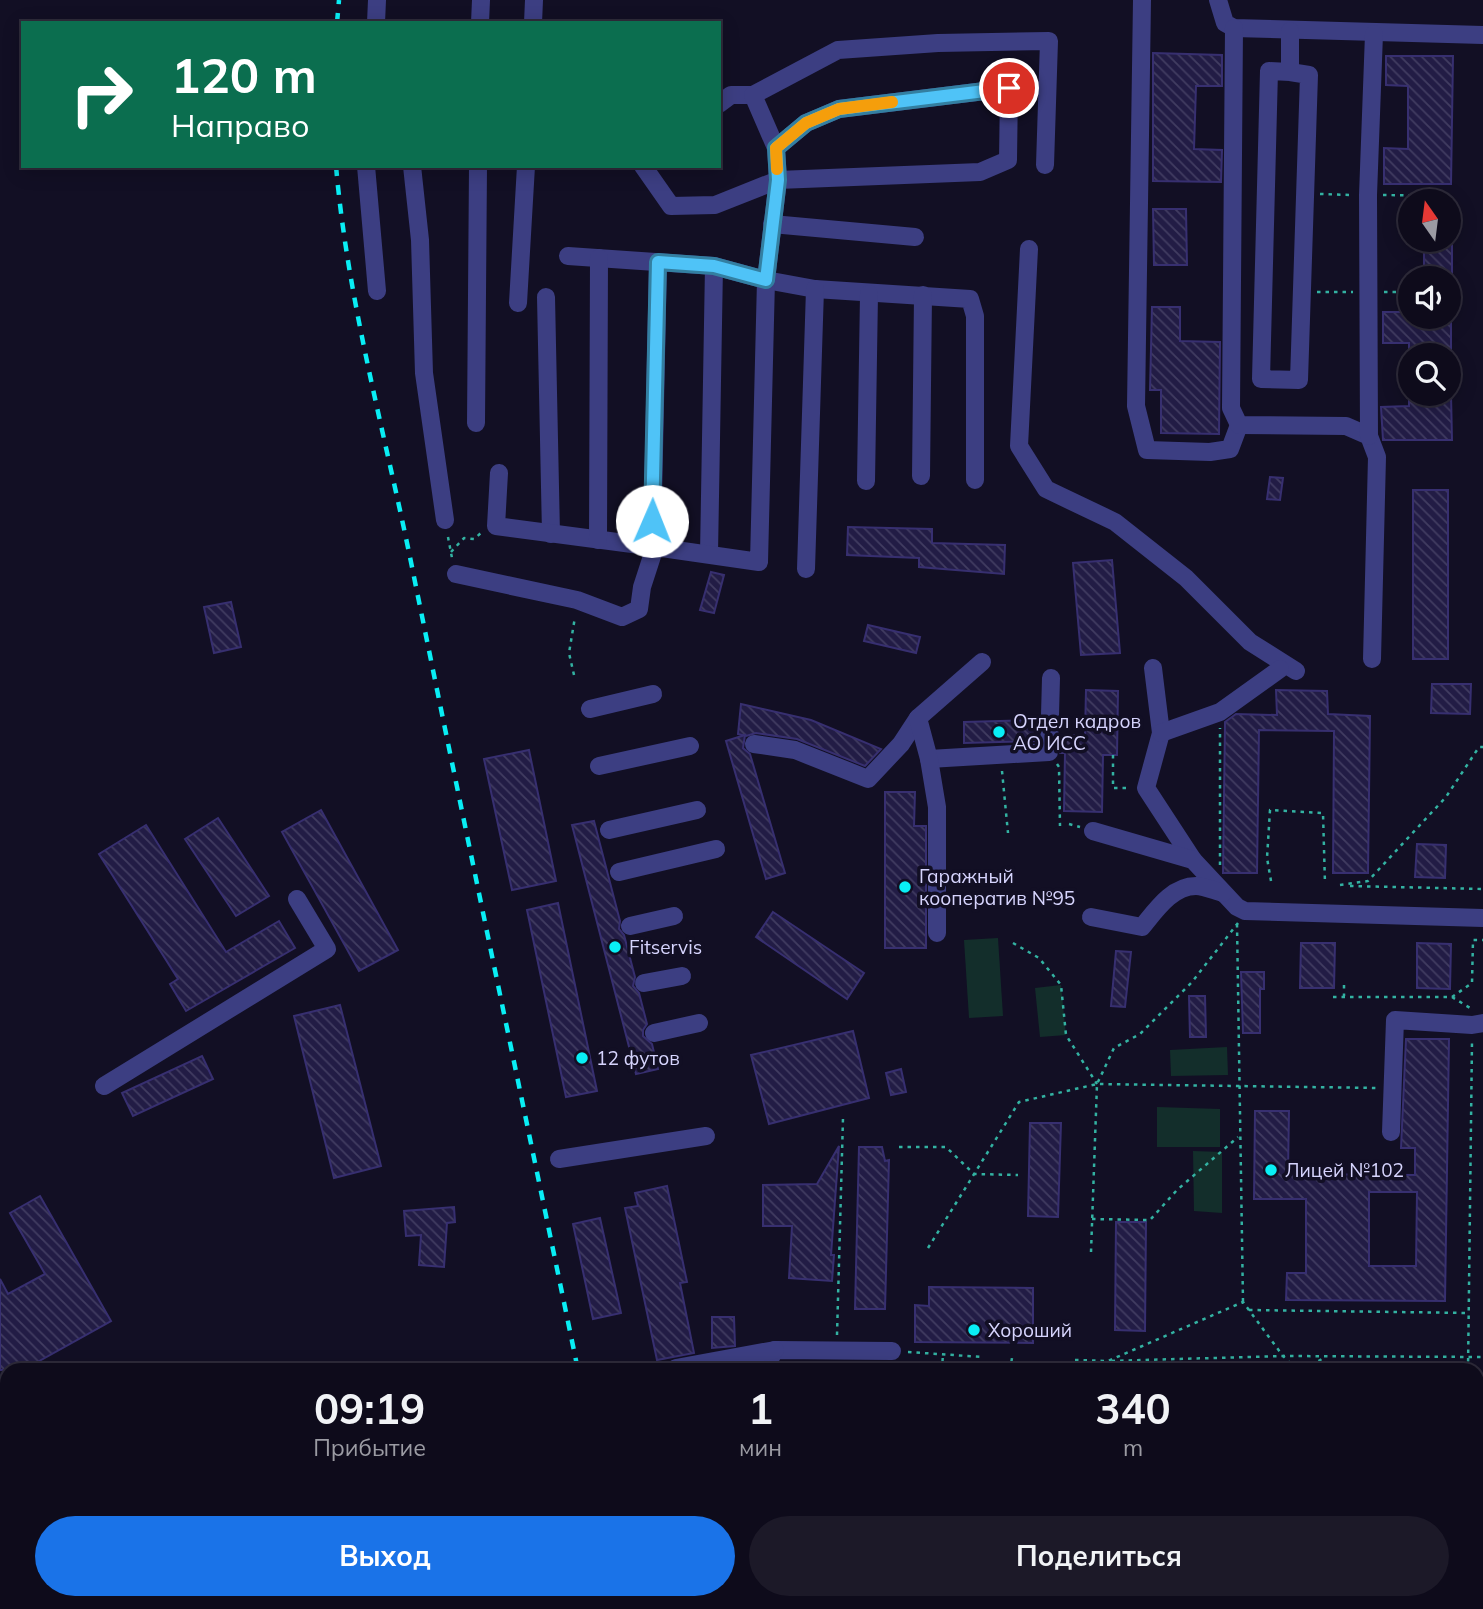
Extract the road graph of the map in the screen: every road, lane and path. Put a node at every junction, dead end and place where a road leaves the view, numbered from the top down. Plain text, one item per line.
1 (377, 0) edge
2 (481, 0) edge
3 (534, 0) edge
4 (1142, 0) edge
5 (1218, 0) edge
6 (376, 21) edge
7 (480, 21) edge
8 (533, 21) edge
9 (1234, 28) junction
10 (1290, 31) junction
11 (1374, 34) junction
12 (1483, 35) edge
13 (1290, 72) junction
14 (753, 95) junction
15 (721, 102) edge
16 (776, 148) junction
17 (1045, 165) dead end
18 (366, 168) edge
19 (412, 168) edge
20 (478, 168) edge
21 (526, 168) edge
22 (644, 168) edge
23 (778, 180) junction
24 (772, 224) junction
25 (915, 237) dead end
26 (1029, 249) dead end
27 (568, 256) dead end
28 (599, 258) junction
29 (658, 262) junction
30 (714, 266) junction
31 (766, 280) junction
32 (814, 289) junction
33 (377, 291) dead end
34 (869, 294) junction
35 (923, 295) junction
36 (547, 297) dead end
37 (518, 303) dead end
38 (477, 423) dead end
39 (1239, 425) junction
40 (1368, 436) junction
41 (499, 473) dead end
42 (921, 476) dead end
43 (975, 480) dead end
44 (866, 481) dead end
45 (445, 520) joint
46 (551, 534) junction
47 (474, 539) dead end
48 (598, 540) junction
49 (653, 547) junction
50 (451, 552) junction
51 (709, 554) junction
52 (806, 569) dead end
53 (456, 575) joint
54 (577, 600) junction
55 (1372, 659) dead end
56 (982, 662) dead end
57 (1153, 668) dead end
58 (573, 675) dead end
59 (1051, 678) dead end
60 (653, 694) dead end
61 (590, 709) dead end
62 (1220, 712) junction
63 (918, 718) junction
64 (1161, 733) junction
65 (754, 744) dead end
66 (690, 746) dead end
67 (1483, 747) edge
68 (1000, 754) junction
69 (1113, 755) dead end
70 (929, 759) junction
71 (599, 766) dead end
72 (1059, 767) dead end
73 (1114, 788) dead end
74 (696, 810) dead end
75 (1060, 825) dead end
76 (609, 830) dead end
77 (1093, 831) dead end
78 (1008, 833) dead end
79 (716, 849) dead end
80 (1193, 860) junction
81 (619, 872) dead end
82 (1220, 874) dead end
83 (1271, 881) dead end
84 (1325, 884) dead end
85 (1483, 890) edge
86 (1225, 894) junction
87 (297, 899) dead end
88 (1267, 912) junction
89 (674, 916) dead end
90 (1091, 917) dead end
91 (1483, 918) edge
92 (1237, 924) junction
93 (630, 926) dead end
94 (937, 933) dead end
95 (1483, 940) edge
96 (1013, 943) dead end
97 (682, 976) dead end
98 (644, 984) dead end
99 (1344, 985) dead end
100 (1333, 997) dead end
101 (1452, 997) junction
102 (1344, 998) junction
103 (1476, 1019) edge
104 (699, 1023) dead end
105 (654, 1033) dead end
106 (1097, 1084) junction
107 (104, 1086) dead end
108 (1239, 1087) junction
109 (1393, 1088) junction
110 (843, 1118) dead end
111 (1391, 1132) dead end
112 (706, 1136) dead end
113 (1239, 1136) junction
114 (899, 1147) dead end
115 (559, 1159) dead end
116 (974, 1174) junction
117 (1018, 1175) dead end
118 (1092, 1219) junction
119 (928, 1248) dead end
120 (1091, 1252) dead end
121 (1243, 1302) junction
122 (1249, 1310) junction
123 (1469, 1313) junction
124 (836, 1349) junction
125 (892, 1351) joint
126 (943, 1353) junction
127 (1283, 1356) junction
128 (1327, 1356) junction
129 (1468, 1356) junction
130 (984, 1357) dead end
131 (1483, 1357) edge
132 (1012, 1359) dead end
133 (1075, 1360) dead end
134 (1108, 1361) junction
135 (713, 1363) edge
136 (942, 1363) edge
137 (1011, 1363) edge
138 (1105, 1363) edge
139 (1112, 1363) edge
140 (1290, 1363) edge
141 (1316, 1363) edge
142 (1468, 1363) edge

1 - 6 lane
2 - 7 lane
3 - 8 lane
4 - 39 lane
5 - 9 lane
9 - 10 lane
9 - 39 lane
10 - 11 lane
10 - 13 lane
11 - 12 lane
11 - 40 lane
13 - 13 lane
14 - 15 lane
14 - 16 lane
14 - 17 lane
16 - 23 lane
16 - 23 lane
18 - 33 lane
19 - 45 lane
20 - 38 lane
21 - 37 lane
22 - 23 lane
23 - 24 lane
24 - 25 lane
24 - 31 lane
26 - 62 lane
27 - 28 lane
28 - 29 lane
28 - 48 lane
29 - 30 lane
29 - 49 lane
30 - 31 lane
30 - 51 lane
31 - 32 lane
31 - 51 lane
32 - 34 lane
32 - 52 lane
34 - 35 lane
34 - 44 lane
35 - 42 lane
35 - 43 lane
36 - 46 lane
39 - 40 lane
40 - 55 lane
41 - 46 lane
45 - 50 path
46 - 48 lane
47 - 50 path
48 - 49 lane
49 - 51 lane
49 - 54 lane
50 - 53 path
53 - 54 lane
54 - 58 path
56 - 63 lane
57 - 64 lane
59 - 68 lane
60 - 61 lane
62 - 64 lane
62 - 82 path
63 - 65 lane
63 - 70 lane
64 - 80 lane
66 - 71 lane
67 - 85 path
68 - 70 lane
68 - 78 path
69 - 73 path
70 - 94 lane
72 - 75 path
74 - 76 lane
77 - 80 lane
79 - 81 lane
80 - 86 lane
83 - 84 path
86 - 88 lane
86 - 90 lane
87 - 107 lane
88 - 91 lane
88 - 92 path
89 - 93 lane
92 - 106 path
92 - 108 path
95 - 101 path
96 - 106 path
97 - 98 lane
99 - 102 path
100 - 102 path
101 - 102 path
101 - 103 path
103 - 109 lane
103 - 123 path
104 - 105 lane
106 - 108 path
106 - 116 path
106 - 118 path
108 - 109 path
108 - 113 path
109 - 111 lane
110 - 124 path
112 - 115 lane
113 - 118 path
113 - 121 path
114 - 116 path
116 - 117 path
116 - 119 path
118 - 120 path
121 - 122 path
121 - 134 path
122 - 123 path
122 - 127 path
123 - 129 path
124 - 125 lane
124 - 135 lane
125 - 126 path
126 - 130 path
126 - 136 path
127 - 128 path
127 - 134 path
127 - 140 path
128 - 129 path
128 - 141 path
129 - 131 path
129 - 142 path
132 - 137 path
133 - 134 path
134 - 138 path
134 - 139 path

